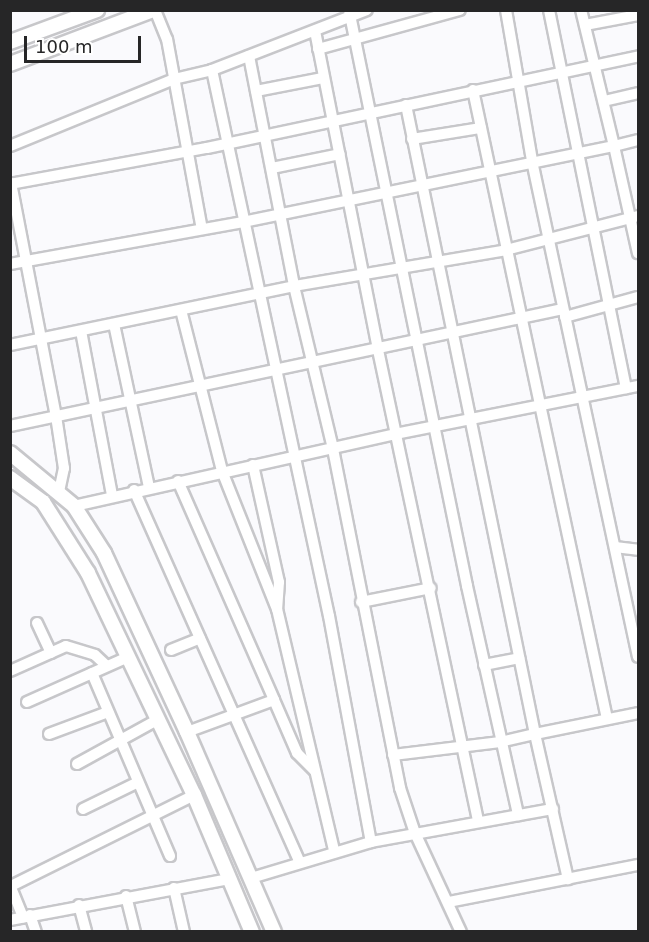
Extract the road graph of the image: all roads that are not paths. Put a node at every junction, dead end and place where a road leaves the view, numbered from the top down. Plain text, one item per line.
1 (97, 10) edge
2 (154, 10) edge
3 (367, 10) edge
4 (460, 10) edge
5 (506, 10) edge
6 (549, 10) edge
7 (581, 10) edge
8 (351, 13) edge
9 (639, 15) edge
10 (585, 24) junction
11 (315, 31) junction
12 (355, 38) junction
13 (10, 42) edge
14 (318, 49) junction
15 (249, 56) junction
16 (639, 56) edge
17 (595, 63) junction
18 (10, 64) edge
19 (213, 69) junction
20 (563, 72) junction
21 (323, 78) junction
22 (174, 79) junction
23 (518, 82) junction
24 (473, 90) junction
25 (256, 92) junction
26 (639, 93) edge
27 (604, 101) junction
28 (406, 105) junction
29 (370, 113) junction
30 (333, 122) junction
31 (481, 128) junction
32 (266, 135) junction
33 (412, 139) junction
34 (639, 140) edge
35 (226, 144) junction
36 (10, 146) edge
37 (614, 147) junction
38 (187, 151) junction
39 (580, 153) junction
40 (340, 154) junction
41 (532, 161) junction
42 (273, 168) junction
43 (489, 170) junction
44 (11, 184) edge
45 (420, 185) junction
46 (387, 191) junction
47 (349, 199) junction
48 (282, 214) junction
49 (634, 217) edge
50 (243, 222) junction
51 (594, 227) junction
52 (202, 229) junction
53 (550, 240) junction
54 (506, 250) junction
55 (639, 253) edge
56 (25, 261) junction
57 (439, 261) junction
58 (10, 264) edge
59 (401, 267) junction
60 (362, 274) junction
61 (294, 286) junction
62 (258, 294) junction
63 (639, 297) edge
64 (608, 304) junction
65 (181, 310) junction
66 (564, 313) junction
67 (522, 318) junction
68 (114, 324) junction
69 (81, 331) junction
70 (451, 333) junction
71 (40, 339) junction
72 (416, 341) junction
73 (10, 345) edge
74 (378, 350) junction
75 (313, 363) junction
76 (276, 373) junction
77 (639, 386) edge
78 (199, 388) junction
79 (626, 388) junction
80 (584, 395) junction
81 (134, 402) junction
82 (540, 404) junction
83 (94, 409) junction
84 (56, 416) junction
85 (473, 418) junction
86 (10, 426) edge
87 (435, 427) junction
88 (395, 434) junction
89 (333, 448) junction
90 (10, 453) edge
91 (294, 456) junction
92 (253, 465) junction
93 (222, 471) junction
94 (10, 478) edge
95 (178, 480) junction
96 (149, 487) junction
97 (134, 490) junction
98 (59, 492) junction
99 (112, 495) junction
100 (74, 506) junction
101 (615, 547) junction
102 (639, 550) edge
103 (431, 588) junction
104 (361, 602) junction
105 (628, 607) junction
106 (277, 609) junction
107 (639, 612) edge
108 (37, 623) dead end
109 (200, 638) junction
110 (171, 650) dead end
111 (51, 653) junction
112 (128, 657) junction
113 (639, 657) edge
114 (519, 658) junction
115 (484, 665) junction
116 (107, 666) junction
117 (10, 671) edge
118 (92, 673) junction
119 (274, 700) junction
120 (27, 702) dead end
121 (108, 712) junction
122 (236, 713) junction
123 (639, 713) edge
124 (607, 719) junction
125 (157, 720) junction
126 (188, 732) junction
127 (535, 734) junction
128 (49, 735) dead end
129 (120, 740) junction
130 (500, 742) junction
131 (464, 746) junction
132 (393, 755) junction
133 (77, 764) dead end
134 (315, 771) junction
135 (138, 782) junction
136 (194, 795) junction
137 (83, 809) dead end
138 (553, 809) junction
139 (518, 814) junction
140 (153, 817) junction
141 (478, 821) junction
142 (415, 833) junction
143 (372, 842) junction
144 (334, 851) junction
145 (170, 856) dead end
146 (299, 861) junction
147 (639, 866) edge
148 (251, 878) junction
149 (229, 879) junction
150 (568, 879) junction
151 (11, 885) edge
152 (174, 888) junction
153 (126, 896) junction
154 (448, 902) junction
155 (79, 904) junction
156 (27, 916) junction
157 (10, 920) edge
158 (36, 932) edge
159 (86, 932) edge
160 (135, 932) edge
161 (184, 932) edge
162 (252, 932) edge
163 (273, 932) edge
164 (461, 932) edge

1 - 13 main road
2 - 18 main road
2 - 22 street
3 - 8 street
4 - 12 street
5 - 23 street
6 - 20 street
7 - 10 street
8 - 11 street
8 - 12 street
9 - 10 street
10 - 17 street
11 - 14 street
11 - 15 street
12 - 14 street
12 - 29 street
14 - 21 street
15 - 19 street
15 - 25 street
16 - 17 street
17 - 20 street
17 - 27 street
19 - 22 street
19 - 35 street
20 - 23 street
20 - 39 street
21 - 25 street
21 - 30 street
22 - 36 street
22 - 38 street
23 - 24 street
23 - 41 street
24 - 28 street
24 - 31 street
25 - 32 street
26 - 27 street
27 - 37 street
28 - 29 street
28 - 33 street
29 - 30 street
29 - 46 street
30 - 32 street
30 - 40 street
31 - 33 street
31 - 43 street
32 - 35 street
32 - 42 street
33 - 45 street
34 - 37 street
35 - 38 street
35 - 50 street
37 - 39 street
37 - 49 street
38 - 44 street
38 - 52 street
39 - 41 street
39 - 51 street
40 - 42 street
40 - 47 street
41 - 43 street
41 - 53 street
42 - 48 street
43 - 45 street
43 - 54 street
44 - 56 street
45 - 46 street
45 - 57 street
46 - 47 street
46 - 59 street
47 - 48 street
47 - 60 street
48 - 50 street
48 - 61 street
49 - 51 street
49 - 55 street
50 - 52 street
50 - 62 street
51 - 53 street
51 - 64 street
52 - 56 street
53 - 54 street
53 - 66 street
54 - 57 street
54 - 67 street
56 - 58 street
56 - 71 street
57 - 59 street
57 - 70 street
59 - 60 street
59 - 72 street
60 - 61 street
60 - 74 street
61 - 62 street
61 - 75 street
62 - 65 street
62 - 76 street
63 - 64 street
64 - 66 street
64 - 79 street
65 - 68 street
65 - 78 street
66 - 67 street
66 - 80 street
67 - 70 street
67 - 82 street
68 - 69 street
68 - 81 street
69 - 71 street
69 - 83 street
70 - 72 street
70 - 85 street
71 - 73 street
71 - 84 street
72 - 74 street
72 - 87 street
74 - 75 street
74 - 88 street
75 - 76 street
75 - 89 street
76 - 78 street
76 - 91 street
77 - 79 street
78 - 81 street
78 - 93 street
79 - 80 street
80 - 82 street
80 - 101 street
81 - 83 street
81 - 96 street
82 - 85 street
82 - 124 street
83 - 84 street
83 - 99 street
84 - 86 street
84 - 98 street
85 - 87 street
85 - 114 street
87 - 88 street
87 - 115 street
88 - 89 street
88 - 103 street
89 - 91 street
89 - 104 street
90 - 98 main road
91 - 92 street
91 - 143 street
92 - 93 street
92 - 106 street
93 - 95 street
93 - 106 street
94 - 112 main road
95 - 96 street
95 - 119 street
96 - 97 street
97 - 99 street
97 - 109 street
98 - 100 main road
99 - 100 street
100 - 126 main road
101 - 102 street
101 - 105 street
103 - 104 street
103 - 131 street
104 - 132 street
105 - 107 street
105 - 113 street
106 - 134 street
108 - 111 street
109 - 110 street
109 - 122 street
111 - 116 street
111 - 117 street
112 - 116 street
112 - 125 main road
114 - 115 street
114 - 127 street
115 - 130 street
116 - 118 street
118 - 120 street
118 - 121 street
119 - 122 street
119 - 134 street
121 - 128 street
121 - 129 street
122 - 126 street
122 - 146 street
123 - 124 street
124 - 127 street
125 - 129 street
125 - 136 main road
126 - 148 main road
127 - 130 street
127 - 138 street
129 - 133 street
129 - 135 street
130 - 131 street
130 - 139 street
131 - 132 street
131 - 141 street
132 - 142 street
134 - 144 street
135 - 137 street
135 - 140 street
136 - 140 street
136 - 149 main road
138 - 139 street
138 - 150 street
139 - 141 street
140 - 145 street
140 - 151 street
141 - 142 street
142 - 143 street
142 - 154 street
143 - 144 street
144 - 146 street
146 - 148 street
147 - 150 street
148 - 163 main road
149 - 152 street
149 - 162 main road
150 - 154 street
151 - 156 street
152 - 153 street
152 - 161 street
153 - 155 street
153 - 160 street
154 - 164 street
155 - 156 street
155 - 159 street
156 - 157 street
156 - 158 street

